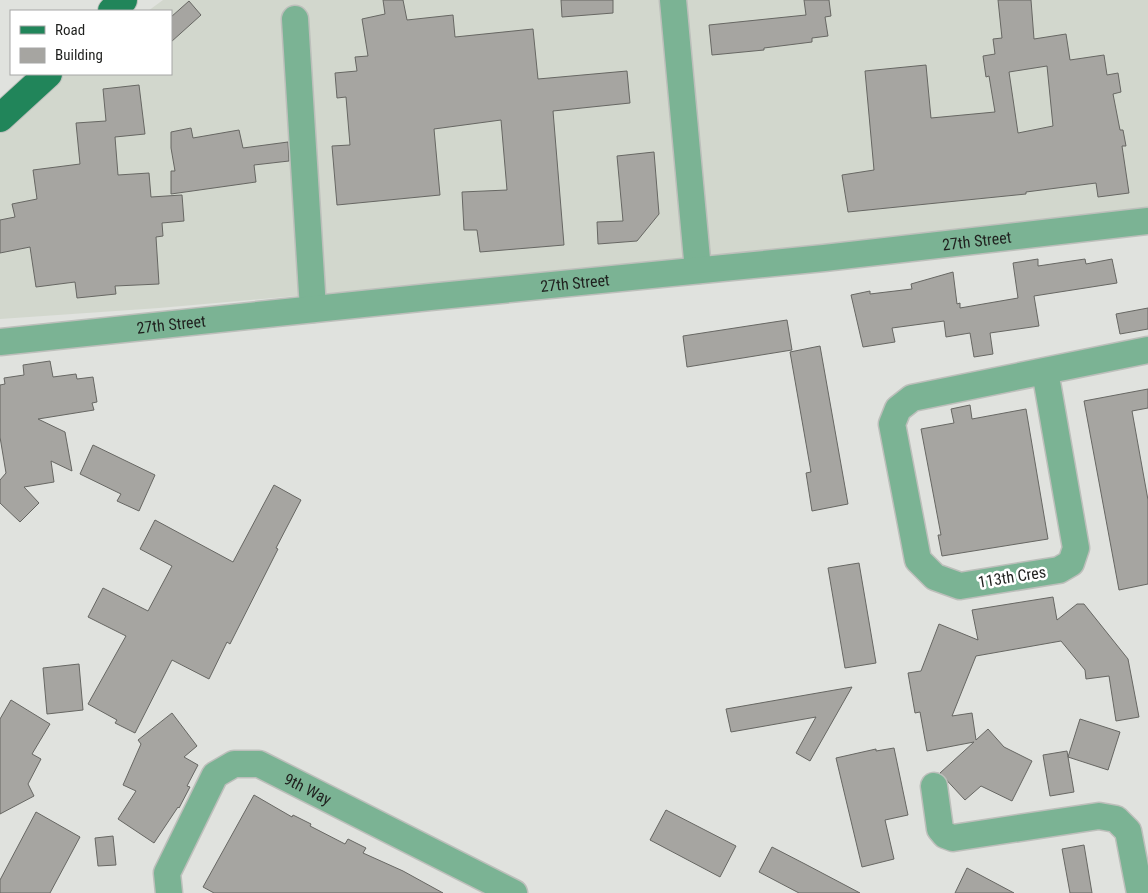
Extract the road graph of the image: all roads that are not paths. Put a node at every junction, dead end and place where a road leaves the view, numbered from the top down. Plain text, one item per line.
1 (124, 0) edge
2 (674, 0) edge
3 (113, 10) edge
4 (295, 19) dead end
5 (47, 75) edge
6 (0, 118) edge
7 (1148, 221) edge
8 (698, 270) junction
9 (313, 309) junction
10 (0, 342) edge
11 (1148, 350) edge
12 (1045, 371) junction
13 (934, 786) dead end
14 (169, 893) edge
15 (514, 893) edge
16 (1140, 893) edge

1 - 3 main road
2 - 8 street
4 - 9 street
5 - 6 main road
7 - 8 street, 27th Street
8 - 9 street, 27th Street
9 - 10 street, 27th Street
11 - 12 street
12 - 12 street, 113th Cres
13 - 16 street
14 - 15 street, 9th Way

